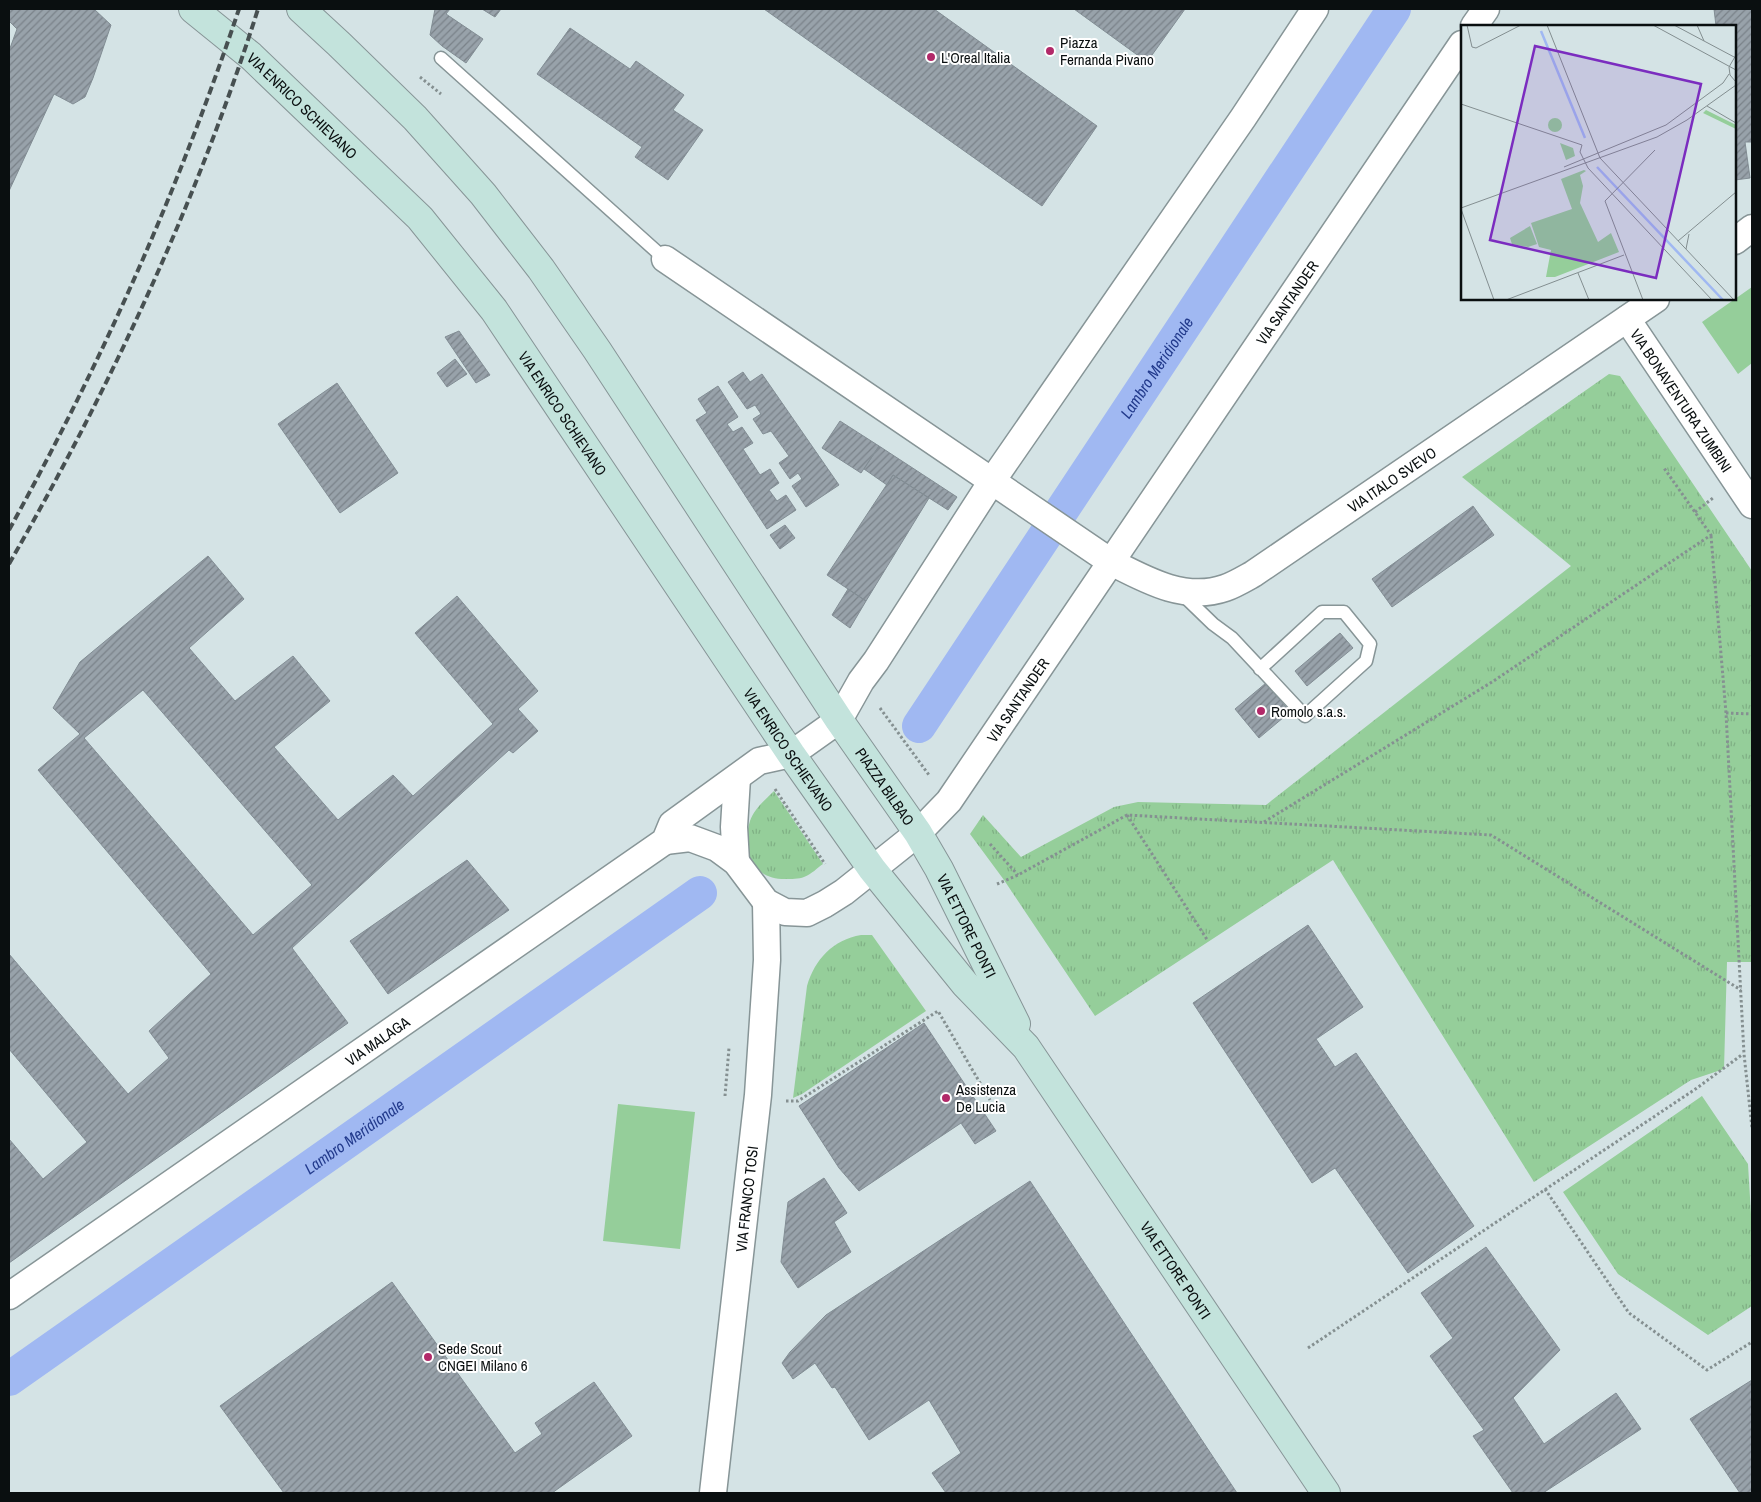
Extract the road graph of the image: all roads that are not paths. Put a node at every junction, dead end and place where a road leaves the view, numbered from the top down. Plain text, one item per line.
1 (193, 9) edge
2 (300, 9) edge
3 (1315, 9) edge
4 (1486, 9) edge
5 (1475, 25) edge
6 (1461, 45) edge
7 (441, 58) dead end
8 (1752, 228) edge
9 (1736, 240) edge
10 (664, 259) joint
11 (1655, 300) edge
12 (1627, 320) junction
13 (992, 481) junction
14 (1752, 505) edge
15 (1102, 556) junction
16 (1180, 592) junction
17 (1260, 669) junction
18 (839, 720) junction
19 (791, 754) junction
20 (737, 778) junction
21 (918, 833) junction
22 (665, 841) junction
23 (736, 862) junction
24 (872, 869) junction
25 (766, 902) junction
26 (1026, 1047) junction
27 (9, 1296) edge
28 (713, 1493) edge
29 (1326, 1493) edge

1 - 19 street, VIA ENRICO SCHIEVANO
2 - 18 street
3 - 13 street
4 - 5 street
6 - 15 street, VIA SANTANDER
7 - 10 lane
8 - 9 street
10 - 13 street
11 - 12 street, VIA ITALO SVEVO
12 - 14 street, VIA BONAVENTURA ZUMBINI
12 - 16 street, VIA ITALO SVEVO
13 - 15 street
13 - 18 street
15 - 16 street, VIA ITALO SVEVO
15 - 21 street, VIA SANTANDER
16 - 17 lane
17 - 17 lane
18 - 19 street
18 - 21 street, PIAZZA BILBAO
19 - 20 street
19 - 24 street, VIA ENRICO SCHIEVANO
20 - 22 street, VIA MALAGA
20 - 23 street
21 - 24 street, PIAZZA BILBAO
21 - 26 street, VIA ETTORE PONTI
22 - 23 street, PIAZZA BILBAO
22 - 27 street, VIA MALAGA
23 - 25 street, PIAZZA BILBAO
24 - 25 street, PIAZZA BILBAO
24 - 26 street, VIA ETTORE PONTI
25 - 28 street, VIA FRANCO TOSI
26 - 29 street, VIA ETTORE PONTI

